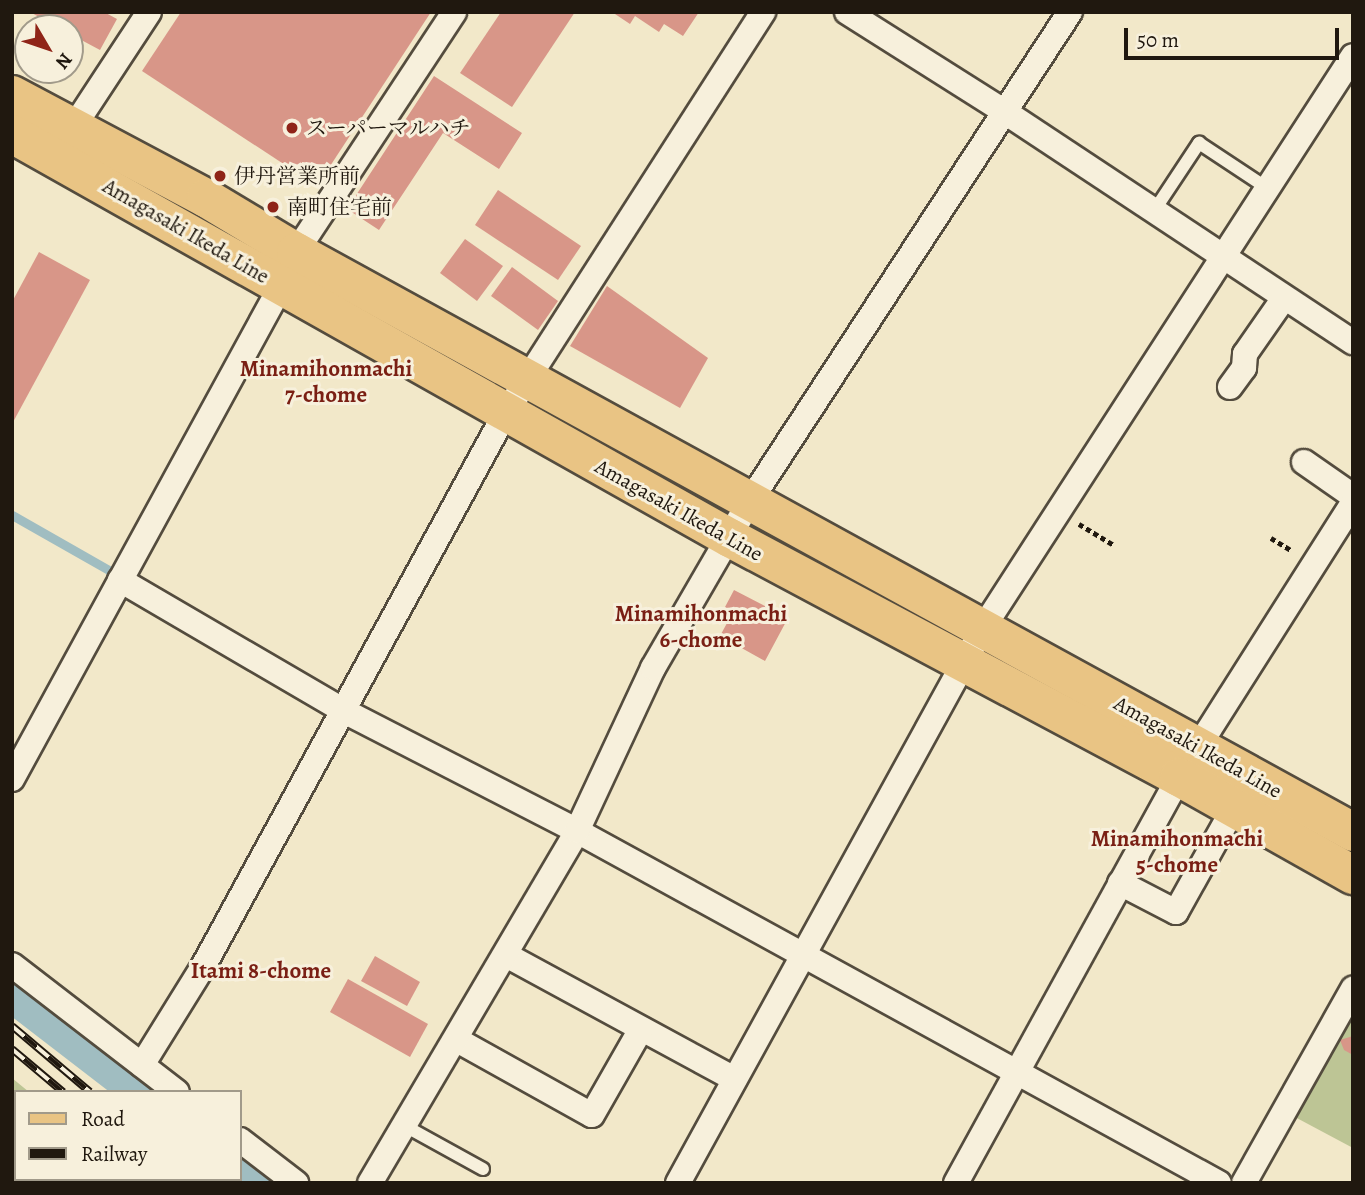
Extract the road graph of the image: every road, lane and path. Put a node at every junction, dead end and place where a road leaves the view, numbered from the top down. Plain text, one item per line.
1 (149, 12) edge
2 (454, 12) edge
3 (763, 12) edge
4 (847, 12) edge
5 (1070, 12) edge
6 (1353, 56) edge
7 (12, 95) edge
8 (1005, 112) junction
9 (12, 134) edge
10 (63, 143) junction
11 (1267, 188) junction
12 (1154, 211) junction
13 (1222, 256) junction
14 (288, 269) junction
15 (1284, 298) junction
16 (1353, 342) edge
17 (527, 380) junction
18 (1230, 387) dead end
19 (505, 414) junction
20 (1304, 462) dead end
21 (1353, 496) edge
22 (750, 501) junction
23 (1353, 503) edge
24 (1058, 511) junction
25 (730, 538) junction
26 (1114, 545) dead end
27 (120, 580) junction
28 (983, 628) junction
29 (962, 664) junction
30 (344, 711) junction
31 (1188, 762) junction
32 (12, 779) edge
33 (1234, 808) junction
34 (577, 831) junction
35 (1353, 832) edge
36 (1353, 875) edge
37 (1120, 883) junction
38 (803, 953) junction
39 (506, 955) junction
40 (12, 965) edge
41 (1353, 989) edge
42 (641, 1029) junction
43 (457, 1040) junction
44 (142, 1065) junction
45 (1016, 1071) junction
46 (734, 1079) junction
47 (174, 1090) edge
48 (405, 1126) junction
49 (242, 1142) edge
50 (483, 1170) dead end
51 (688, 1179) edge
52 (296, 1183) edge
53 (370, 1183) edge
54 (956, 1183) edge
55 (1219, 1183) edge
56 (1244, 1183) edge

1 - 10 street
2 - 14 street
3 - 17 street
4 - 8 street
5 - 8 street
6 - 11 street
7 - 10 main road, Amagasaki Ikeda Line
8 - 12 street
8 - 22 street
9 - 10 main road, Amagasaki Ikeda Line
10 - 14 main road, Amagasaki Ikeda Line
11 - 12 lane
11 - 13 street
12 - 13 street
13 - 15 street
13 - 24 street
14 - 17 main road, Amagasaki Ikeda Line
14 - 19 main road, Amagasaki Ikeda Line
14 - 27 street
15 - 16 street
15 - 18 street
17 - 19 street
17 - 22 main road, Amagasaki Ikeda Line
19 - 25 main road, Amagasaki Ikeda Line
19 - 30 street
20 - 21 street
22 - 25 street
22 - 28 main road, Amagasaki Ikeda Line
23 - 31 street
24 - 26 path
24 - 28 street
25 - 29 main road, Amagasaki Ikeda Line
25 - 34 street
27 - 30 street
27 - 32 street
28 - 29 street
28 - 31 main road, Amagasaki Ikeda Line
29 - 31 main road, Amagasaki Ikeda Line
29 - 38 street
30 - 34 street
30 - 44 street
31 - 33 main road, Amagasaki Ikeda Line
31 - 35 main road, Amagasaki Ikeda Line
31 - 37 street
33 - 36 main road, Amagasaki Ikeda Line
33 - 37 street
34 - 38 street
34 - 39 street
37 - 45 street
38 - 45 street
38 - 46 street
39 - 42 street
39 - 43 street
40 - 44 street
41 - 56 street
42 - 43 street
42 - 46 street
43 - 48 street
44 - 47 street
45 - 54 street
45 - 55 street
46 - 51 street
48 - 50 lane
48 - 53 street
49 - 52 street

